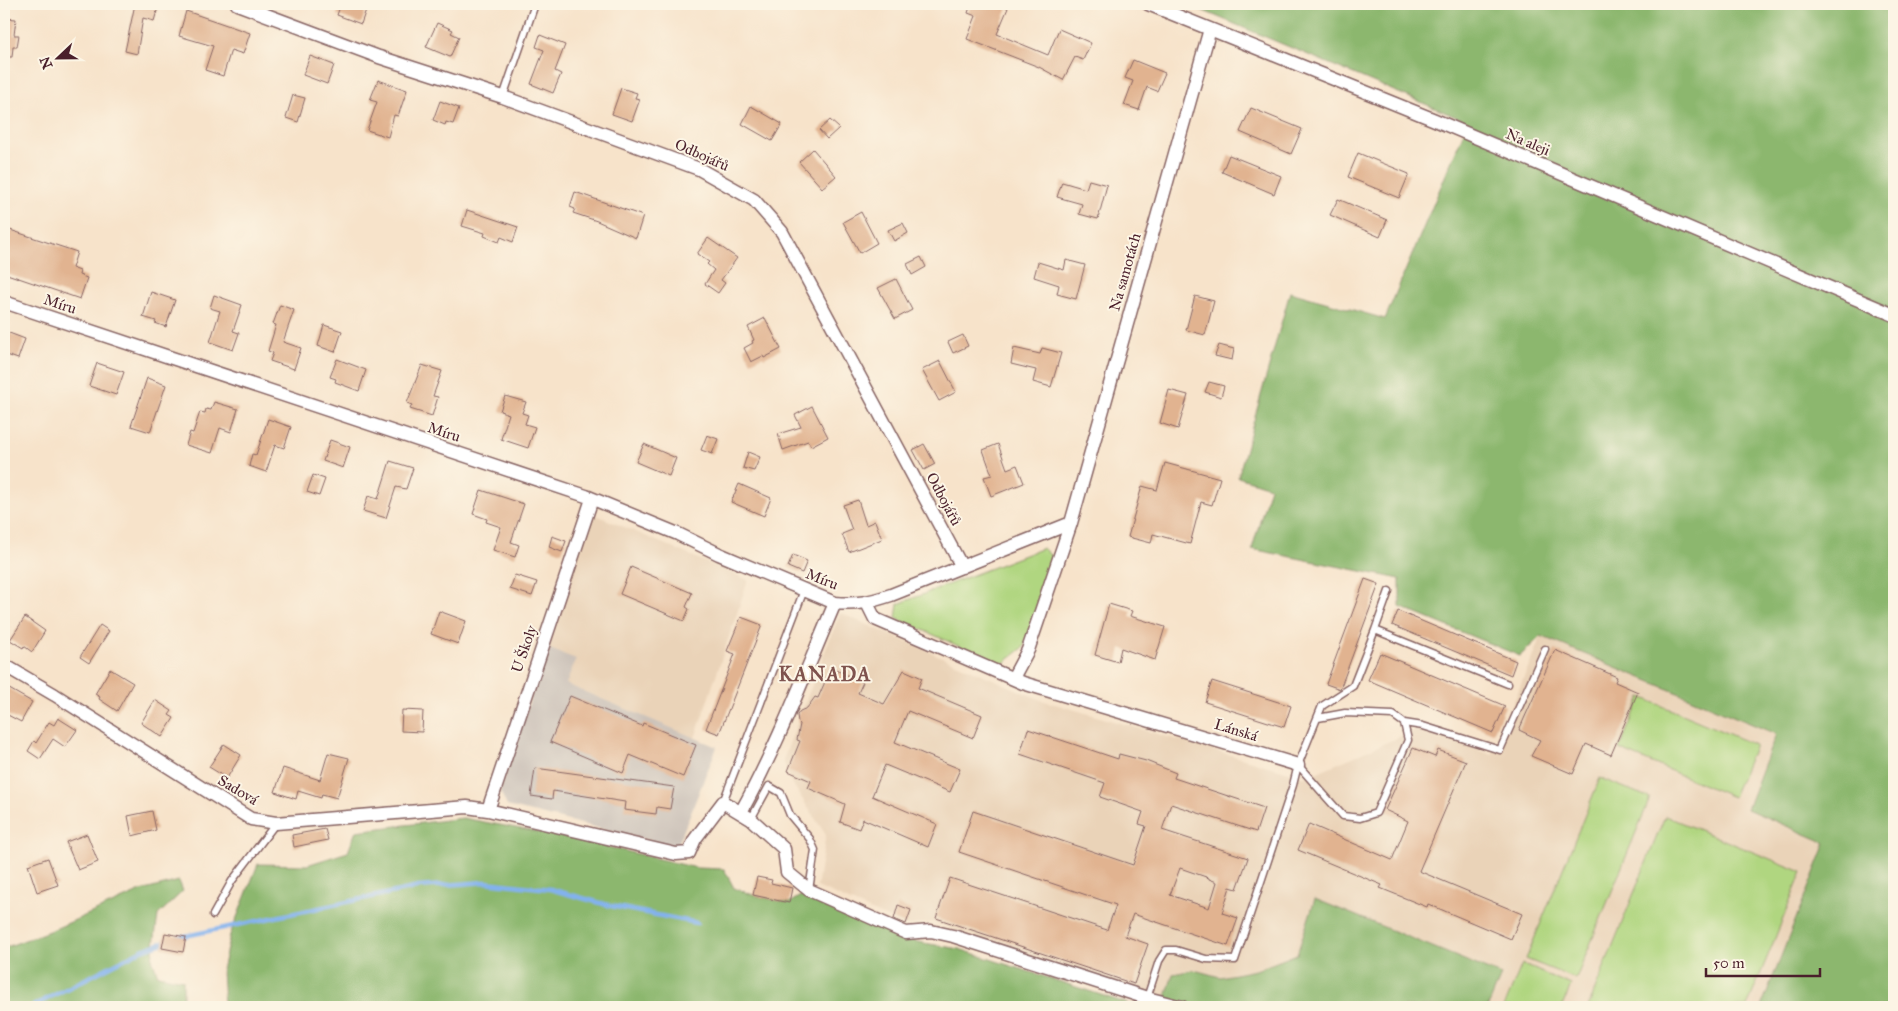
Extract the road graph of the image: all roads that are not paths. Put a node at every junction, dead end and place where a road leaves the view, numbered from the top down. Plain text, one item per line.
1 (237, 4) edge
2 (535, 4) edge
3 (1148, 4) edge
4 (1210, 29) junction
5 (503, 97) junction
6 (4, 302) edge
7 (1894, 314) edge
8 (592, 499) junction
9 (1072, 523) junction
10 (962, 567) junction
11 (804, 590) junction
12 (1389, 591) dead end
13 (835, 603) junction
14 (867, 603) junction
15 (1375, 630) junction
16 (1545, 649) dead end
17 (4, 665) edge
18 (1013, 678) junction
19 (1508, 684) dead end
20 (1318, 718) junction
21 (1404, 723) junction
22 (1298, 765) junction
23 (724, 802) junction
24 (488, 810) junction
25 (746, 816) junction
26 (276, 823) junction
27 (810, 890) junction
28 (213, 915) dead end
29 (1147, 998) junction
30 (1182, 1007) edge

1 - 5 street, Odbojářů
2 - 5 lane
3 - 4 street, Na aleji
4 - 7 street, Na aleji
4 - 9 street, Na samotách
5 - 10 street, Odbojářů
6 - 8 street, Míru
8 - 11 street, Míru
8 - 24 street, U Školy
9 - 10 street
9 - 18 street, Na samotách
10 - 14 street
11 - 13 street, Míru
11 - 23 lane
12 - 15 lane
13 - 14 street, Míru
13 - 25 street
14 - 18 street, Lánská
15 - 19 lane
15 - 20 lane
16 - 21 lane
17 - 26 street, Sadová
18 - 22 street, Lánská
20 - 21 lane
20 - 22 lane
21 - 22 lane
22 - 29 lane
23 - 24 street, Sadová
23 - 25 street
24 - 26 street, Sadová
25 - 27 street
25 - 27 lane
26 - 28 lane
27 - 29 street
29 - 30 street

